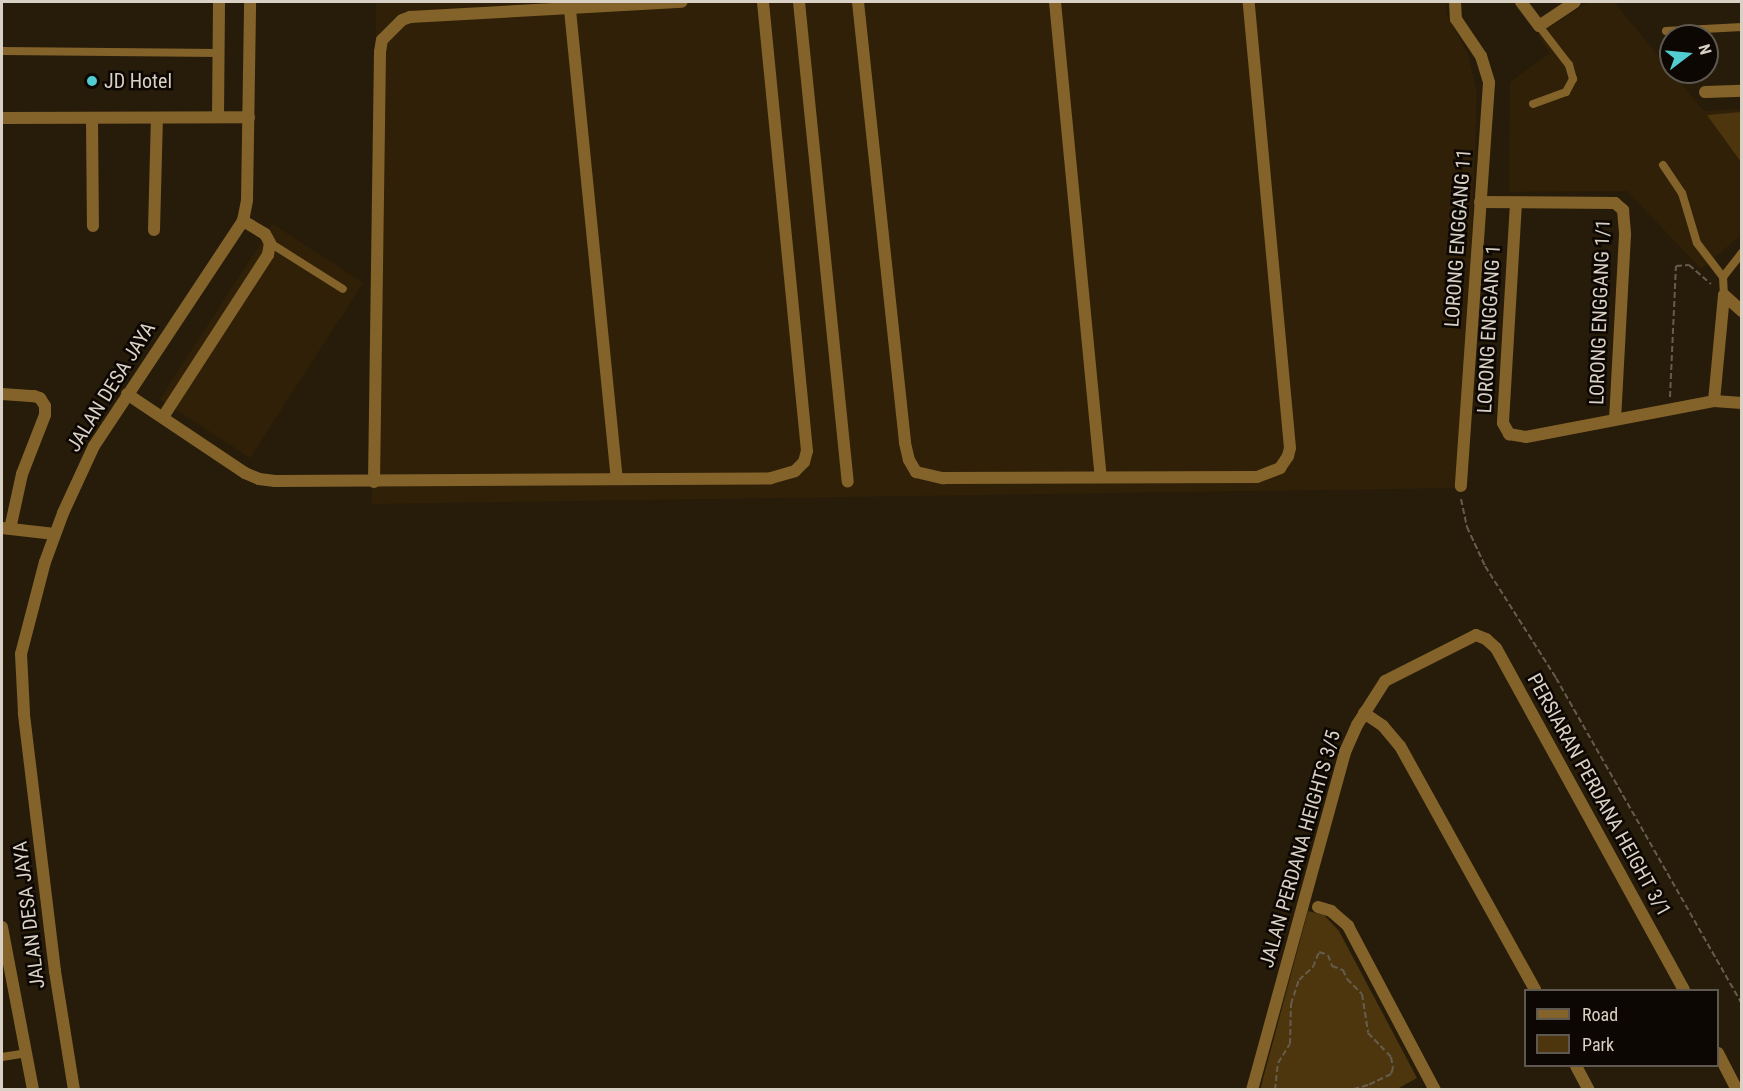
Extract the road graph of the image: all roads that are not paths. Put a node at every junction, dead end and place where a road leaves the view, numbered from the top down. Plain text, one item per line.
1 (219, 2) edge
2 (250, 2) edge
3 (682, 2) edge
4 (763, 2) edge
5 (799, 2) edge
6 (858, 2) edge
7 (1055, 2) edge
8 (1249, 2) edge
9 (1455, 2) edge
10 (1521, 2) edge
11 (1575, 2) edge
12 (570, 9) junction
13 (1539, 26) junction
14 (1742, 27) edge
15 (1719, 28) edge
16 (2, 51) edge
17 (219, 53) junction
18 (1742, 91) edge
19 (1705, 92) dead end
20 (1533, 104) dead end
21 (218, 117) junction
22 (249, 117) junction
23 (2, 118) edge
24 (92, 118) junction
25 (157, 118) junction
26 (1663, 165) dead end
27 (1480, 202) junction
28 (1516, 203) junction
29 (243, 221) junction
30 (93, 226) dead end
31 (154, 230) dead end
32 (270, 243) junction
33 (1742, 253) edge
34 (1723, 277) junction
35 (343, 289) dead end
36 (1724, 296) junction
37 (1742, 311) edge
38 (2, 393) edge
39 (127, 394) junction
40 (1714, 400) junction
41 (1742, 402) edge
42 (163, 417) junction
43 (1615, 418) junction
44 (1101, 476) junction
45 (618, 479) junction
46 (374, 482) junction
47 (848, 482) dead end
48 (1461, 486) road end
49 (6, 529) edge
50 (55, 534) junction
51 (1468, 637) joint
52 (1364, 713) junction
53 (1318, 907) dead end
54 (2, 927) edge
55 (1534, 989) edge
56 (1683, 989) edge
57 (26, 1053) junction
58 (1719, 1055) edge
59 (2, 1057) edge
60 (1577, 1067) edge
61 (33, 1089) edge
62 (74, 1089) edge
63 (1252, 1089) edge
64 (1435, 1089) edge
65 (1589, 1089) edge
66 (1737, 1089) edge

1 - 17 street
2 - 22 street, JALAN DESA JAYA
3 - 12 street
4 - 45 street
5 - 47 street
6 - 44 street
7 - 44 street
8 - 44 street
9 - 27 street, LORONG ENGGANG 11
10 - 13 street
11 - 13 street
12 - 45 street
12 - 46 street
13 - 20 lane
14 - 15 lane
16 - 17 lane
17 - 21 street
18 - 19 street
21 - 22 street
21 - 25 street
22 - 29 street, JALAN DESA JAYA
23 - 24 street
24 - 25 street
24 - 30 street
25 - 31 street
26 - 34 lane
27 - 28 street, LORONG ENGGANG 1/1
27 - 48 street, LORONG ENGGANG 11
28 - 43 street, LORONG ENGGANG 1/1
28 - 43 street, LORONG ENGGANG 1
29 - 32 street
29 - 39 street, JALAN DESA JAYA
32 - 35 lane
32 - 42 street
33 - 34 lane
34 - 36 lane
36 - 37 street
36 - 40 street
38 - 49 street
39 - 42 street
39 - 50 street, JALAN DESA JAYA
40 - 41 street, LORONG ENGGANG 1
40 - 43 street, LORONG ENGGANG 1
42 - 46 street
45 - 46 street
49 - 50 street
50 - 62 street, JALAN DESA JAYA
51 - 52 street, JALAN PERDANA HEIGHTS 3/5
51 - 56 street, PERSIARAN PERDANA HEIGHT 3/1
52 - 55 street
52 - 63 street, JALAN PERDANA HEIGHTS 3/5
53 - 64 street
54 - 57 street
57 - 59 lane
57 - 61 street
58 - 66 street
60 - 65 street

